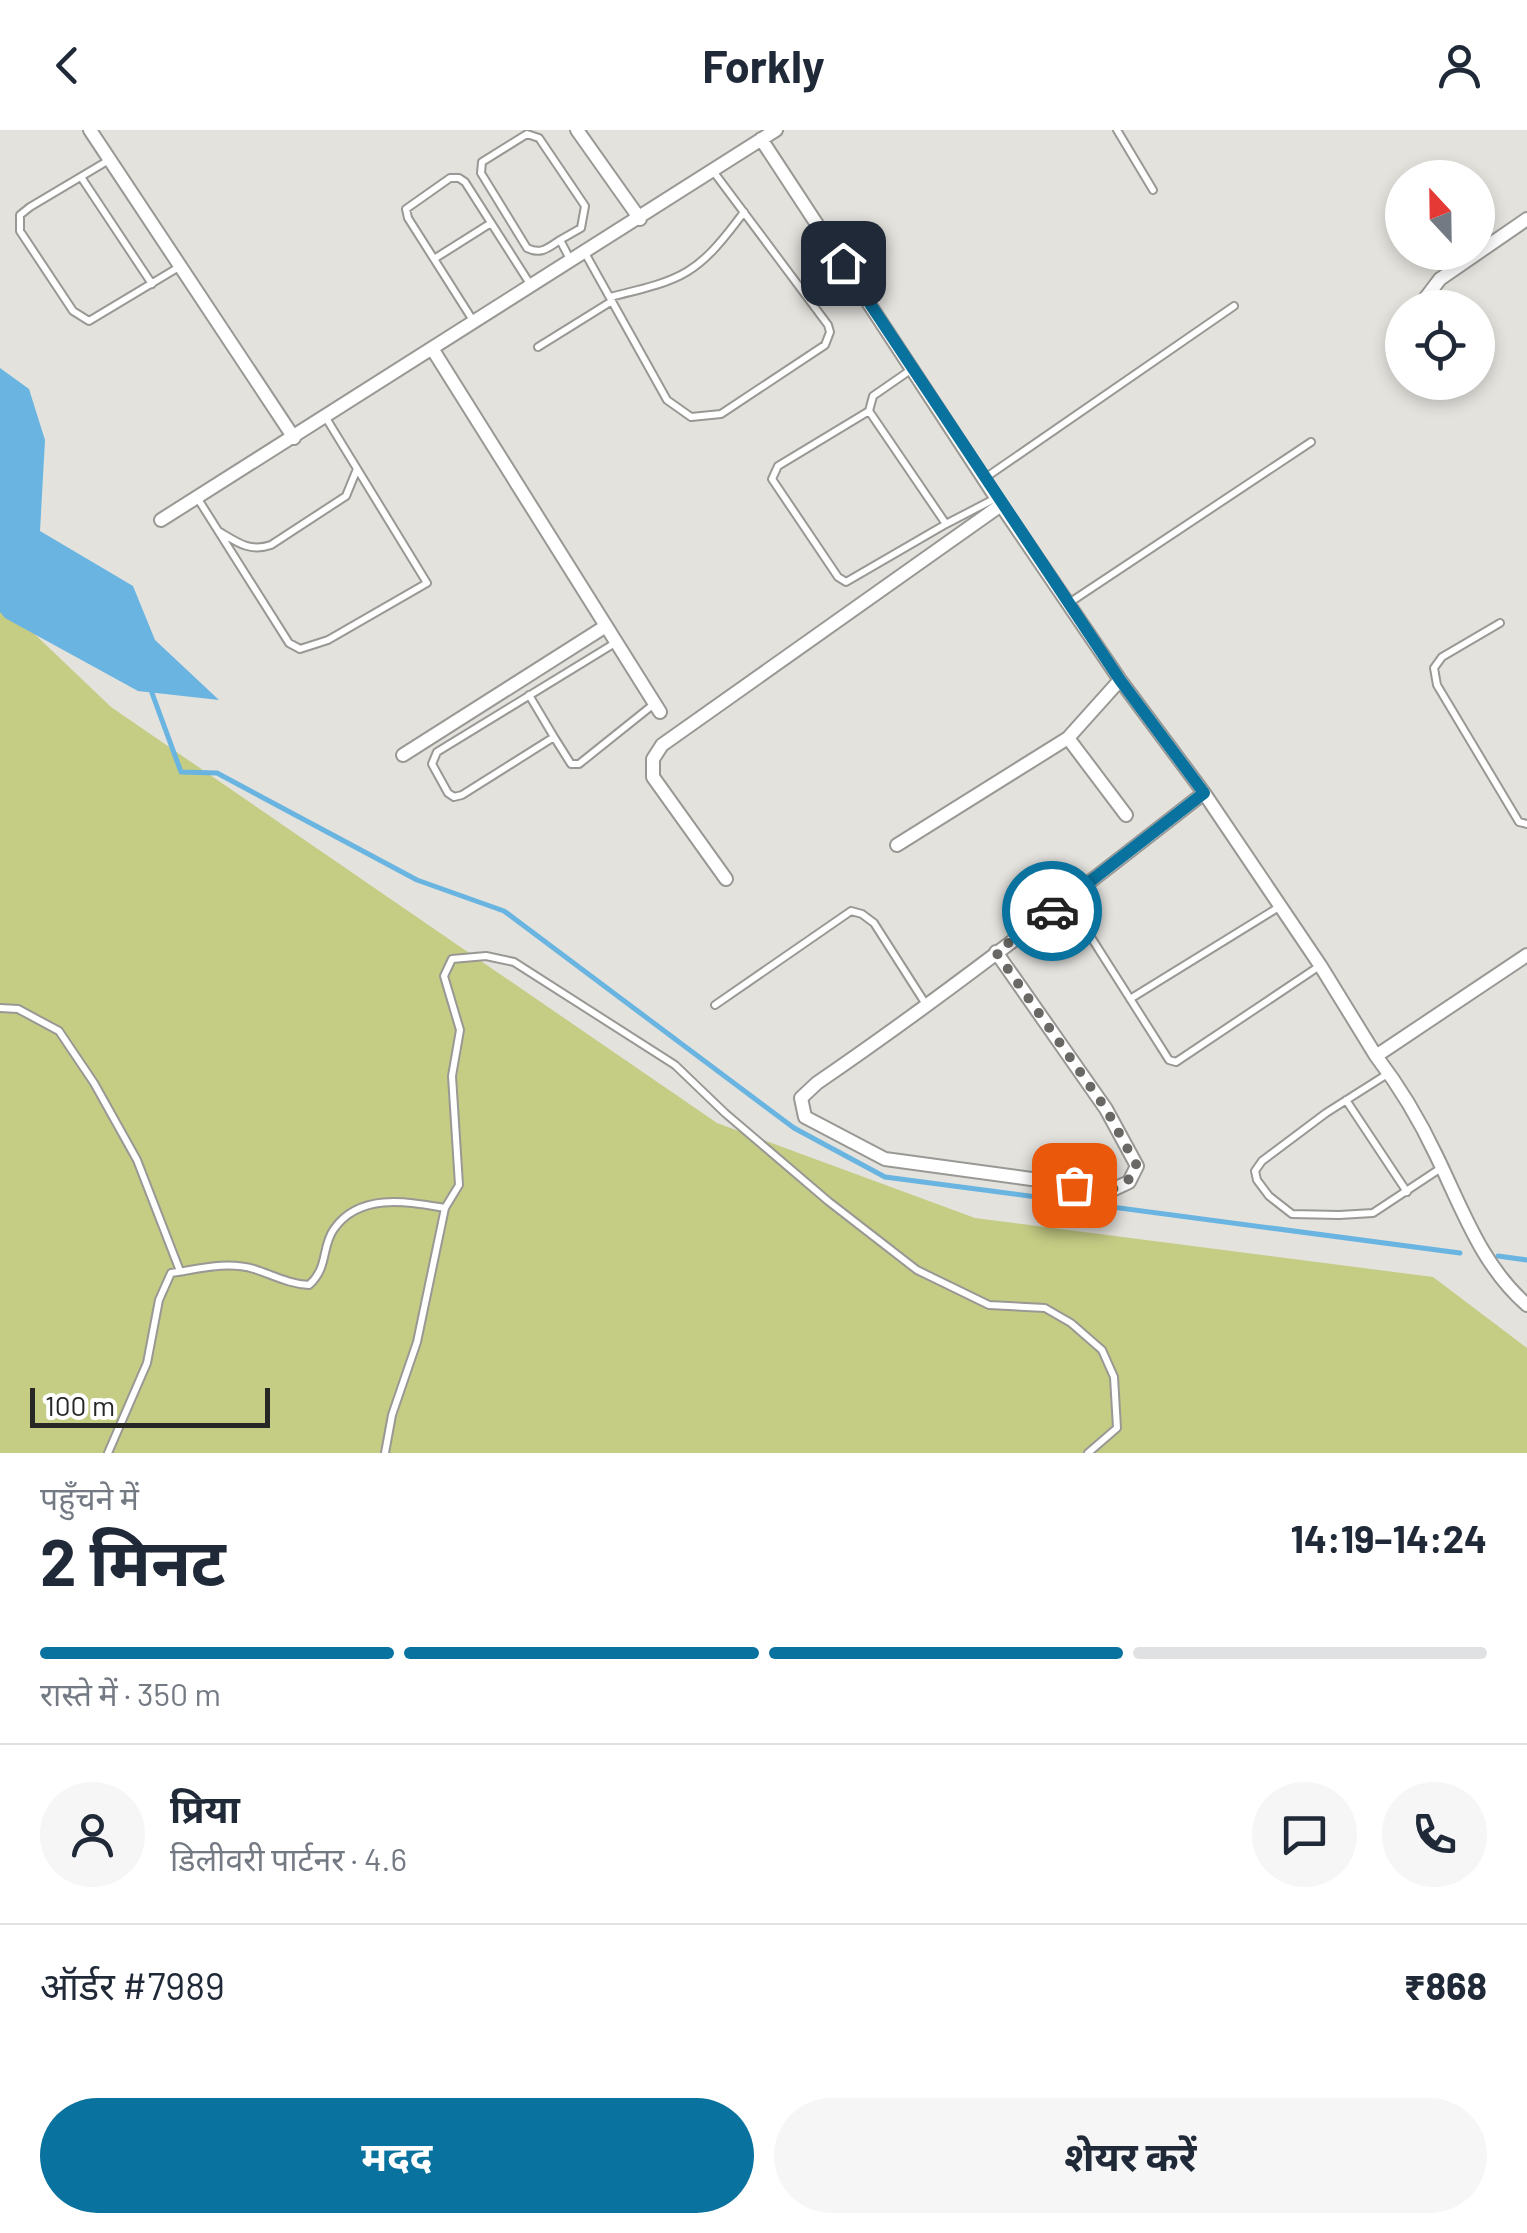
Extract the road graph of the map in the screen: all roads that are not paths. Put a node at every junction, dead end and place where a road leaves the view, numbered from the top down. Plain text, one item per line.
1 (90, 130) edge
2 (577, 130) edge
3 (776, 130) edge
4 (1116, 130) edge
5 (761, 140) junction
6 (109, 160) junction
7 (712, 171) junction
8 (82, 176) junction
9 (1154, 190) dead end
10 (744, 212) junction
11 (640, 218) junction
12 (1527, 219) edge
13 (491, 223) junction
14 (560, 240) junction
15 (585, 253) junction
16 (434, 259) junction
17 (572, 262) junction
18 (180, 266) junction
19 (152, 284) junction
20 (532, 287) junction
21 (1432, 290) edge
22 (611, 299) junction
23 (1234, 306) dead end
24 (474, 323) junction
25 (538, 347) dead end
26 (433, 350) junction
27 (914, 368) junction
28 (869, 411) junction
29 (326, 418) junction
30 (294, 438) junction
31 (1311, 442) dead end
32 (358, 469) junction
33 (985, 478) junction
34 (198, 498) junction
35 (999, 501) junction
36 (161, 520) dead end
37 (946, 524) junction
38 (219, 532) junction
39 (1068, 603) junction
40 (1500, 623) dead end
41 (606, 626) junction
42 (616, 642) junction
43 (1120, 680) junction
44 (529, 695) junction
45 (657, 708) joint
46 (554, 738) junction
47 (1068, 738) junction
48 (403, 755) dead end
49 (1204, 793) junction
50 (1126, 815) dead end
51 (1527, 824) edge
52 (897, 845) dead end
53 (726, 879) dead end
54 (1067, 900) junction
55 (1280, 906) junction
56 (996, 952) junction
57 (1527, 954) edge
58 (1320, 965) junction
59 (1130, 999) junction
60 (714, 1004) dead end
61 (928, 1007) junction
62 (0, 1008) edge
63 (1376, 1056) junction
64 (1390, 1073) junction
65 (1346, 1100) junction
66 (1442, 1167) junction
67 (1407, 1192) junction
68 (445, 1208) junction
69 (180, 1272) junction
70 (1500, 1280) junction
71 (1527, 1292) edge
72 (1527, 1305) edge
73 (108, 1453) edge
74 (384, 1453) edge
75 (1088, 1453) edge

1 - 6 street
2 - 11 street
3 - 5 street
4 - 9 lane
5 - 7 street
5 - 27 street
6 - 8 lane
6 - 18 street
7 - 10 lane
7 - 11 street
8 - 19 lane
8 - 19 lane
10 - 22 lane
10 - 22 lane
11 - 15 street
12 - 21 street
13 - 16 lane
13 - 16 lane
13 - 20 lane
14 - 14 lane
14 - 17 lane
15 - 17 street
15 - 22 lane
16 - 24 lane
17 - 20 street
18 - 19 lane
18 - 30 street
20 - 24 street
22 - 25 lane
23 - 33 lane
24 - 26 street
26 - 29 street
26 - 41 street
27 - 28 lane
27 - 33 street
28 - 37 lane
28 - 37 lane
29 - 30 street
29 - 32 lane
30 - 34 street
31 - 39 lane
32 - 38 lane
32 - 38 lane
33 - 35 street
34 - 36 street
34 - 38 lane
35 - 37 lane
35 - 39 street
35 - 53 street
39 - 43 street
40 - 51 lane
41 - 42 street
41 - 48 street
42 - 44 lane
42 - 45 street
43 - 47 street
43 - 49 street
44 - 46 lane
44 - 46 lane
45 - 46 lane
47 - 50 street
47 - 52 street
49 - 54 street
49 - 55 street
54 - 56 street
54 - 59 lane
55 - 58 street
55 - 59 lane
56 - 61 street
56 - 61 street
57 - 63 street
58 - 59 lane
58 - 63 street
60 - 61 lane
62 - 69 lane
63 - 64 street
64 - 65 lane
64 - 66 street
65 - 67 lane
65 - 67 lane
66 - 67 lane
66 - 70 street
68 - 69 lane
68 - 74 lane
68 - 75 lane
69 - 73 lane
70 - 71 street
70 - 72 street

